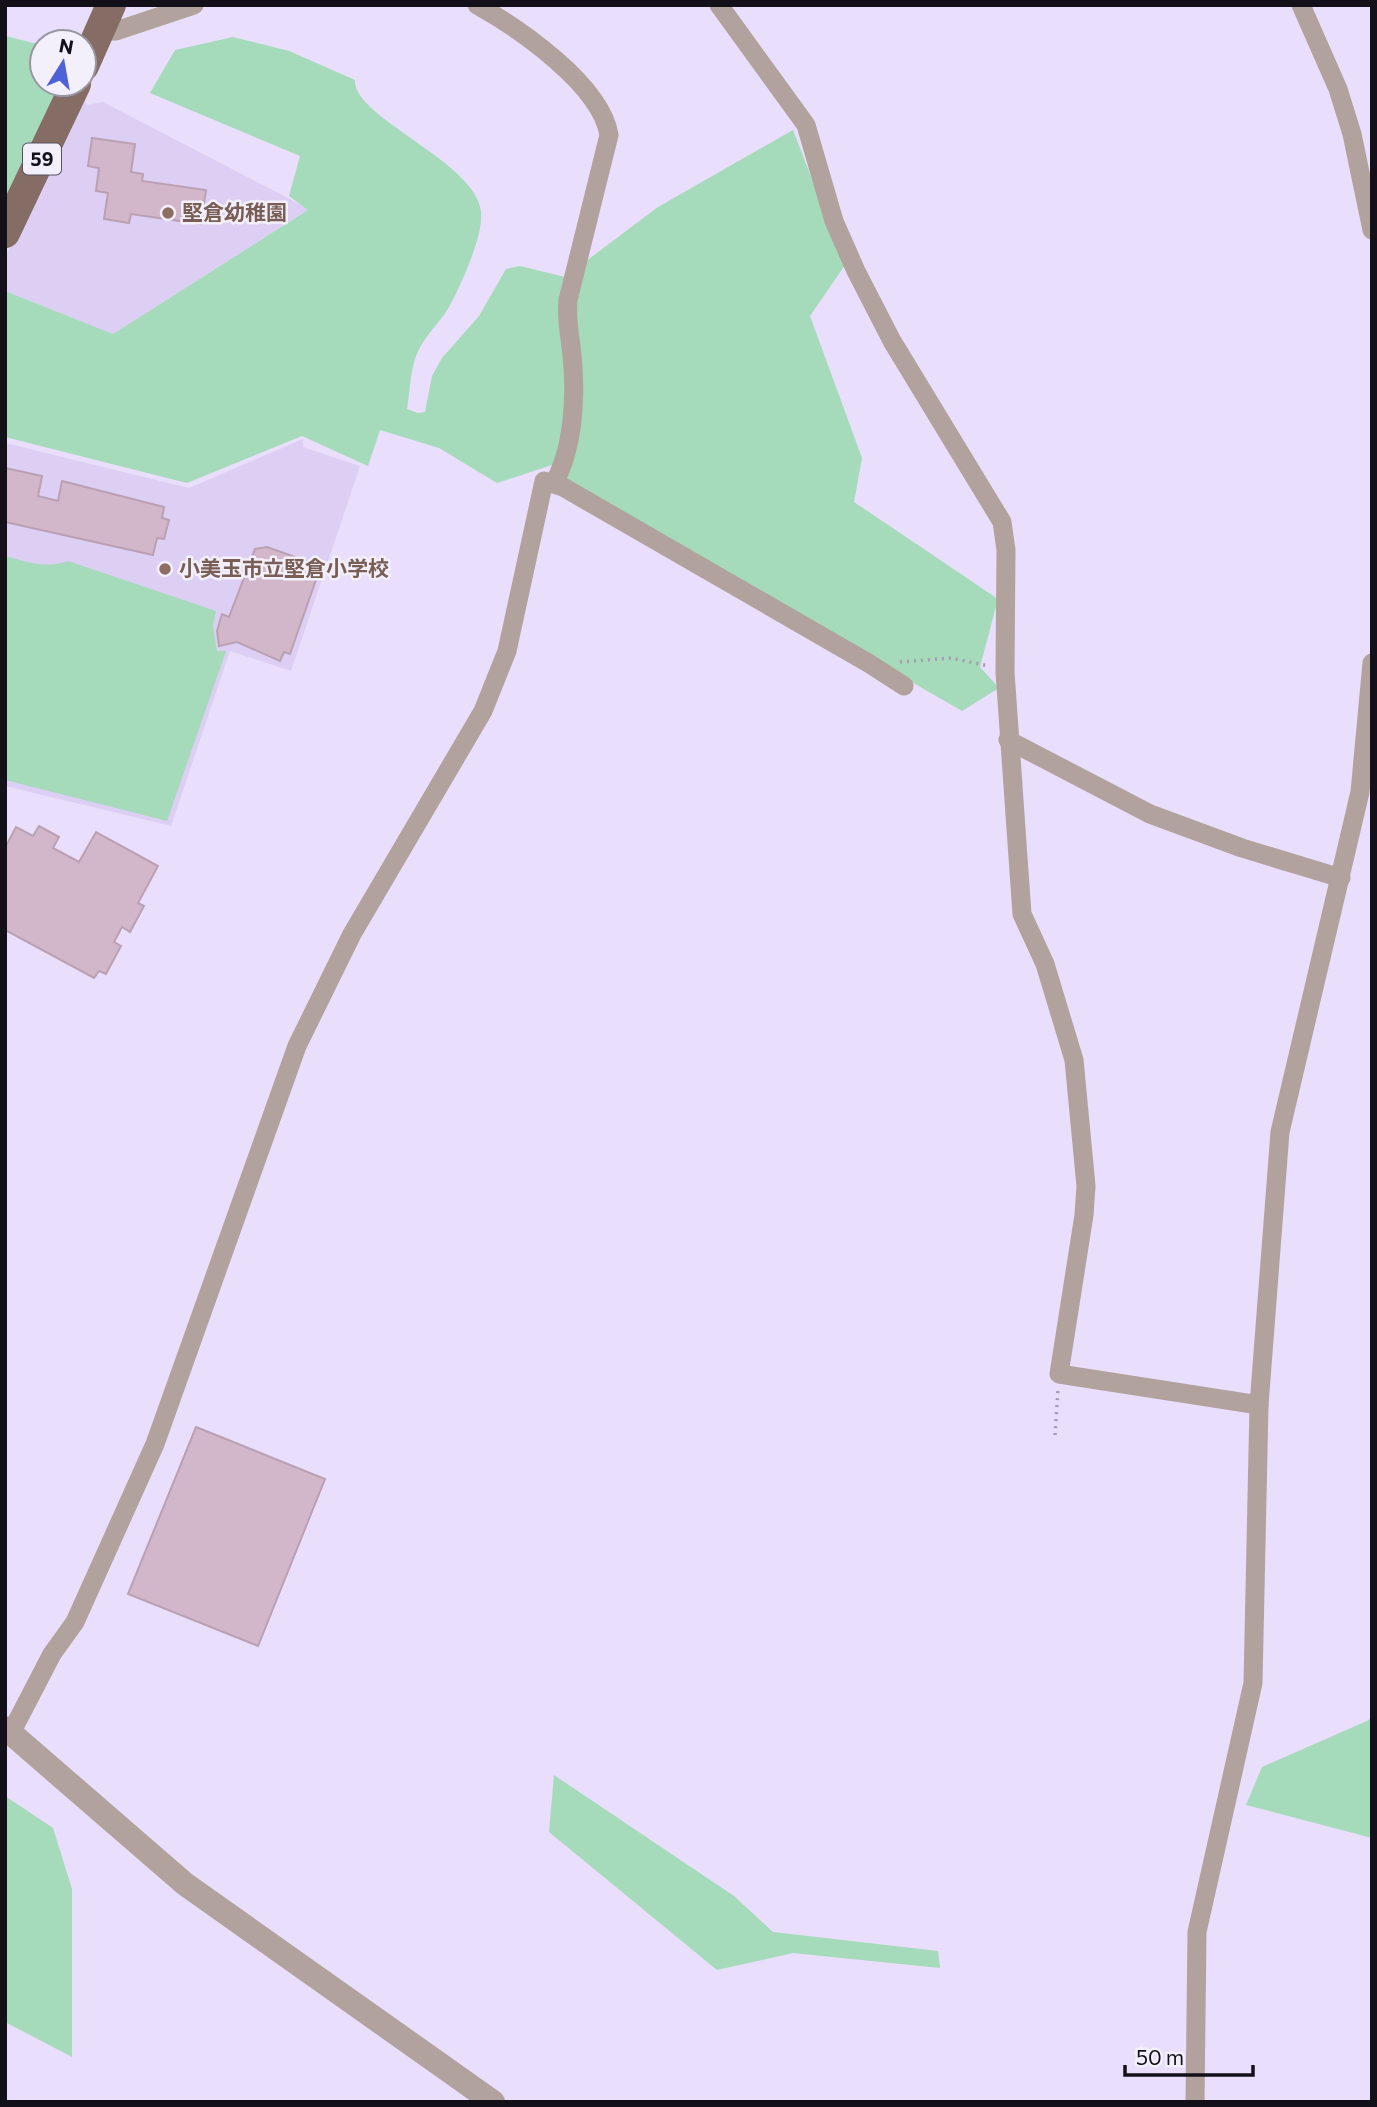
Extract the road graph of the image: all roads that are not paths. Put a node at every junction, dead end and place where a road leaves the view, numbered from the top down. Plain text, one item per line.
1 (194, 5) edge
2 (477, 5) edge
3 (719, 5) edge
4 (1301, 5) edge
5 (105, 18) edge
6 (69, 98) edge
7 (1372, 230) edge
8 (5, 233) edge
9 (554, 483) junction
10 (1372, 663) edge
11 (904, 686) dead end
12 (1008, 740) junction
13 (1341, 878) junction
14 (1259, 1405) junction
15 (8, 1731) edge
16 (493, 2102) edge
17 (1195, 2102) edge

1 - 5 street
2 - 9 street
3 - 12 street
4 - 7 street
6 - 8 main road, 59
9 - 11 street
9 - 15 street
10 - 13 street
12 - 13 street
12 - 14 street
13 - 14 street
14 - 17 street
15 - 16 street

